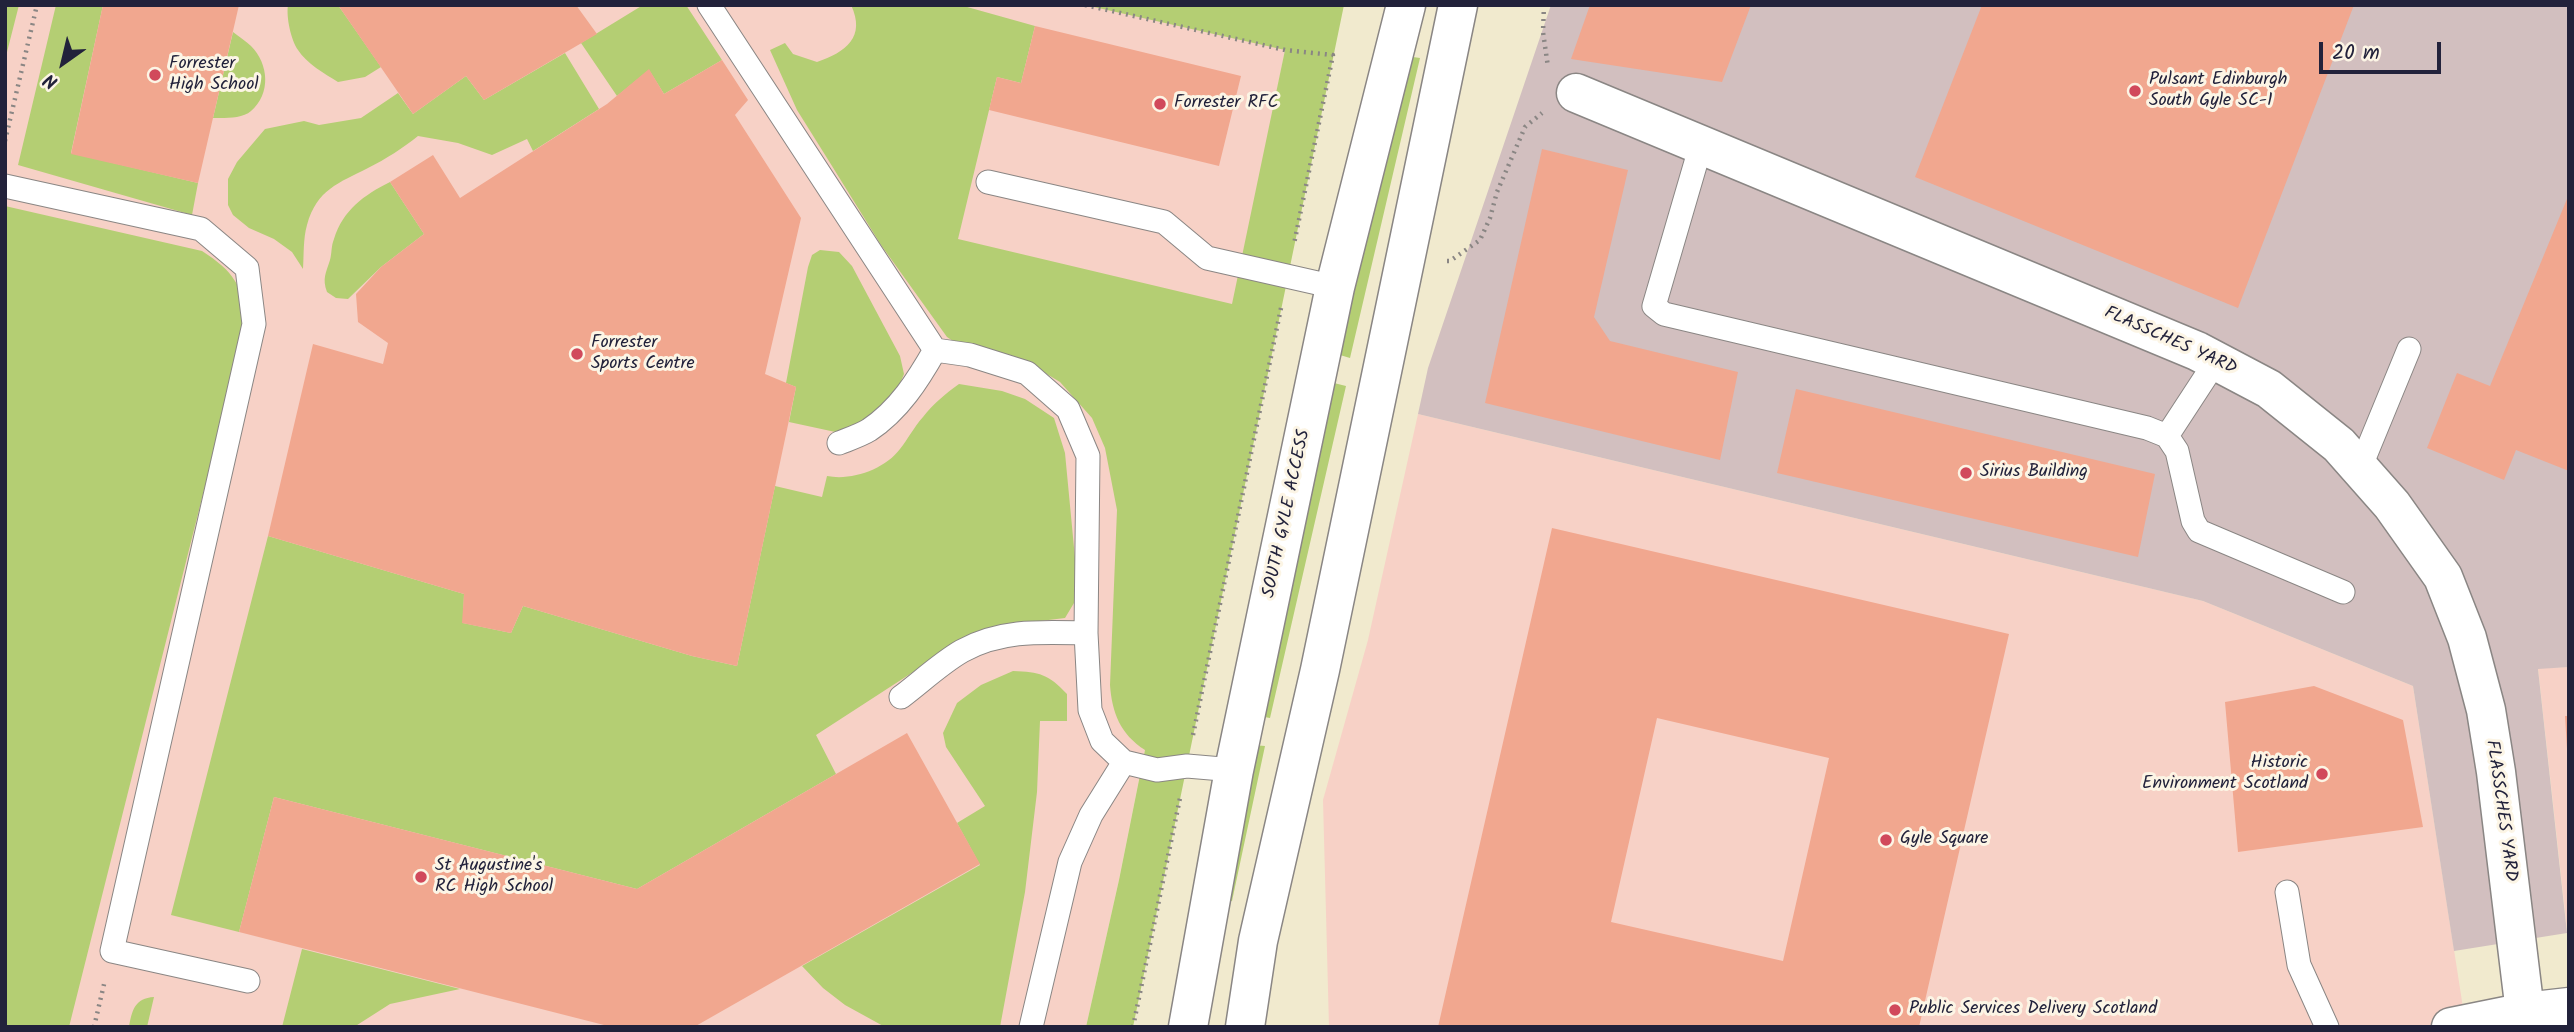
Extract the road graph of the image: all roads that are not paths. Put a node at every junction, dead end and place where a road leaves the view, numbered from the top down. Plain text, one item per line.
1 (709, 5) edge
2 (1406, 5) edge
3 (1458, 5) edge
4 (1576, 93) road end
5 (1701, 145) junction
6 (989, 182) dead end
7 (5, 186) edge
8 (1335, 287) junction
9 (936, 349) junction
10 (2409, 349) dead end
11 (2216, 361) junction
12 (2166, 436) junction
13 (839, 443) dead end
14 (2360, 468) junction
15 (2343, 592) dead end
16 (1086, 633) junction
17 (901, 697) dead end
18 (1124, 762) junction
19 (1234, 770) junction
20 (2287, 892) dead end
21 (248, 981) dead end
22 (2569, 1007) edge
23 (2525, 1012) junction
24 (1031, 1027) edge
25 (1188, 1027) edge
26 (1245, 1027) edge
27 (2327, 1027) edge
28 (2451, 1027) edge

1 - 9 lane
2 - 8 street, SOUTH GYLE ACCESS
3 - 26 street
4 - 5 street, FLASSCHES YARD
5 - 11 street, FLASSCHES YARD
5 - 12 lane
6 - 8 lane
7 - 21 lane
8 - 19 street, SOUTH GYLE ACCESS
9 - 13 lane
9 - 16 lane
10 - 14 lane
11 - 12 lane
11 - 14 street, FLASSCHES YARD
12 - 15 lane
14 - 23 street, FLASSCHES YARD
16 - 17 lane
16 - 18 lane
18 - 19 lane
18 - 24 lane
19 - 25 street, SOUTH GYLE ACCESS
20 - 27 lane
22 - 23 street
23 - 28 street

